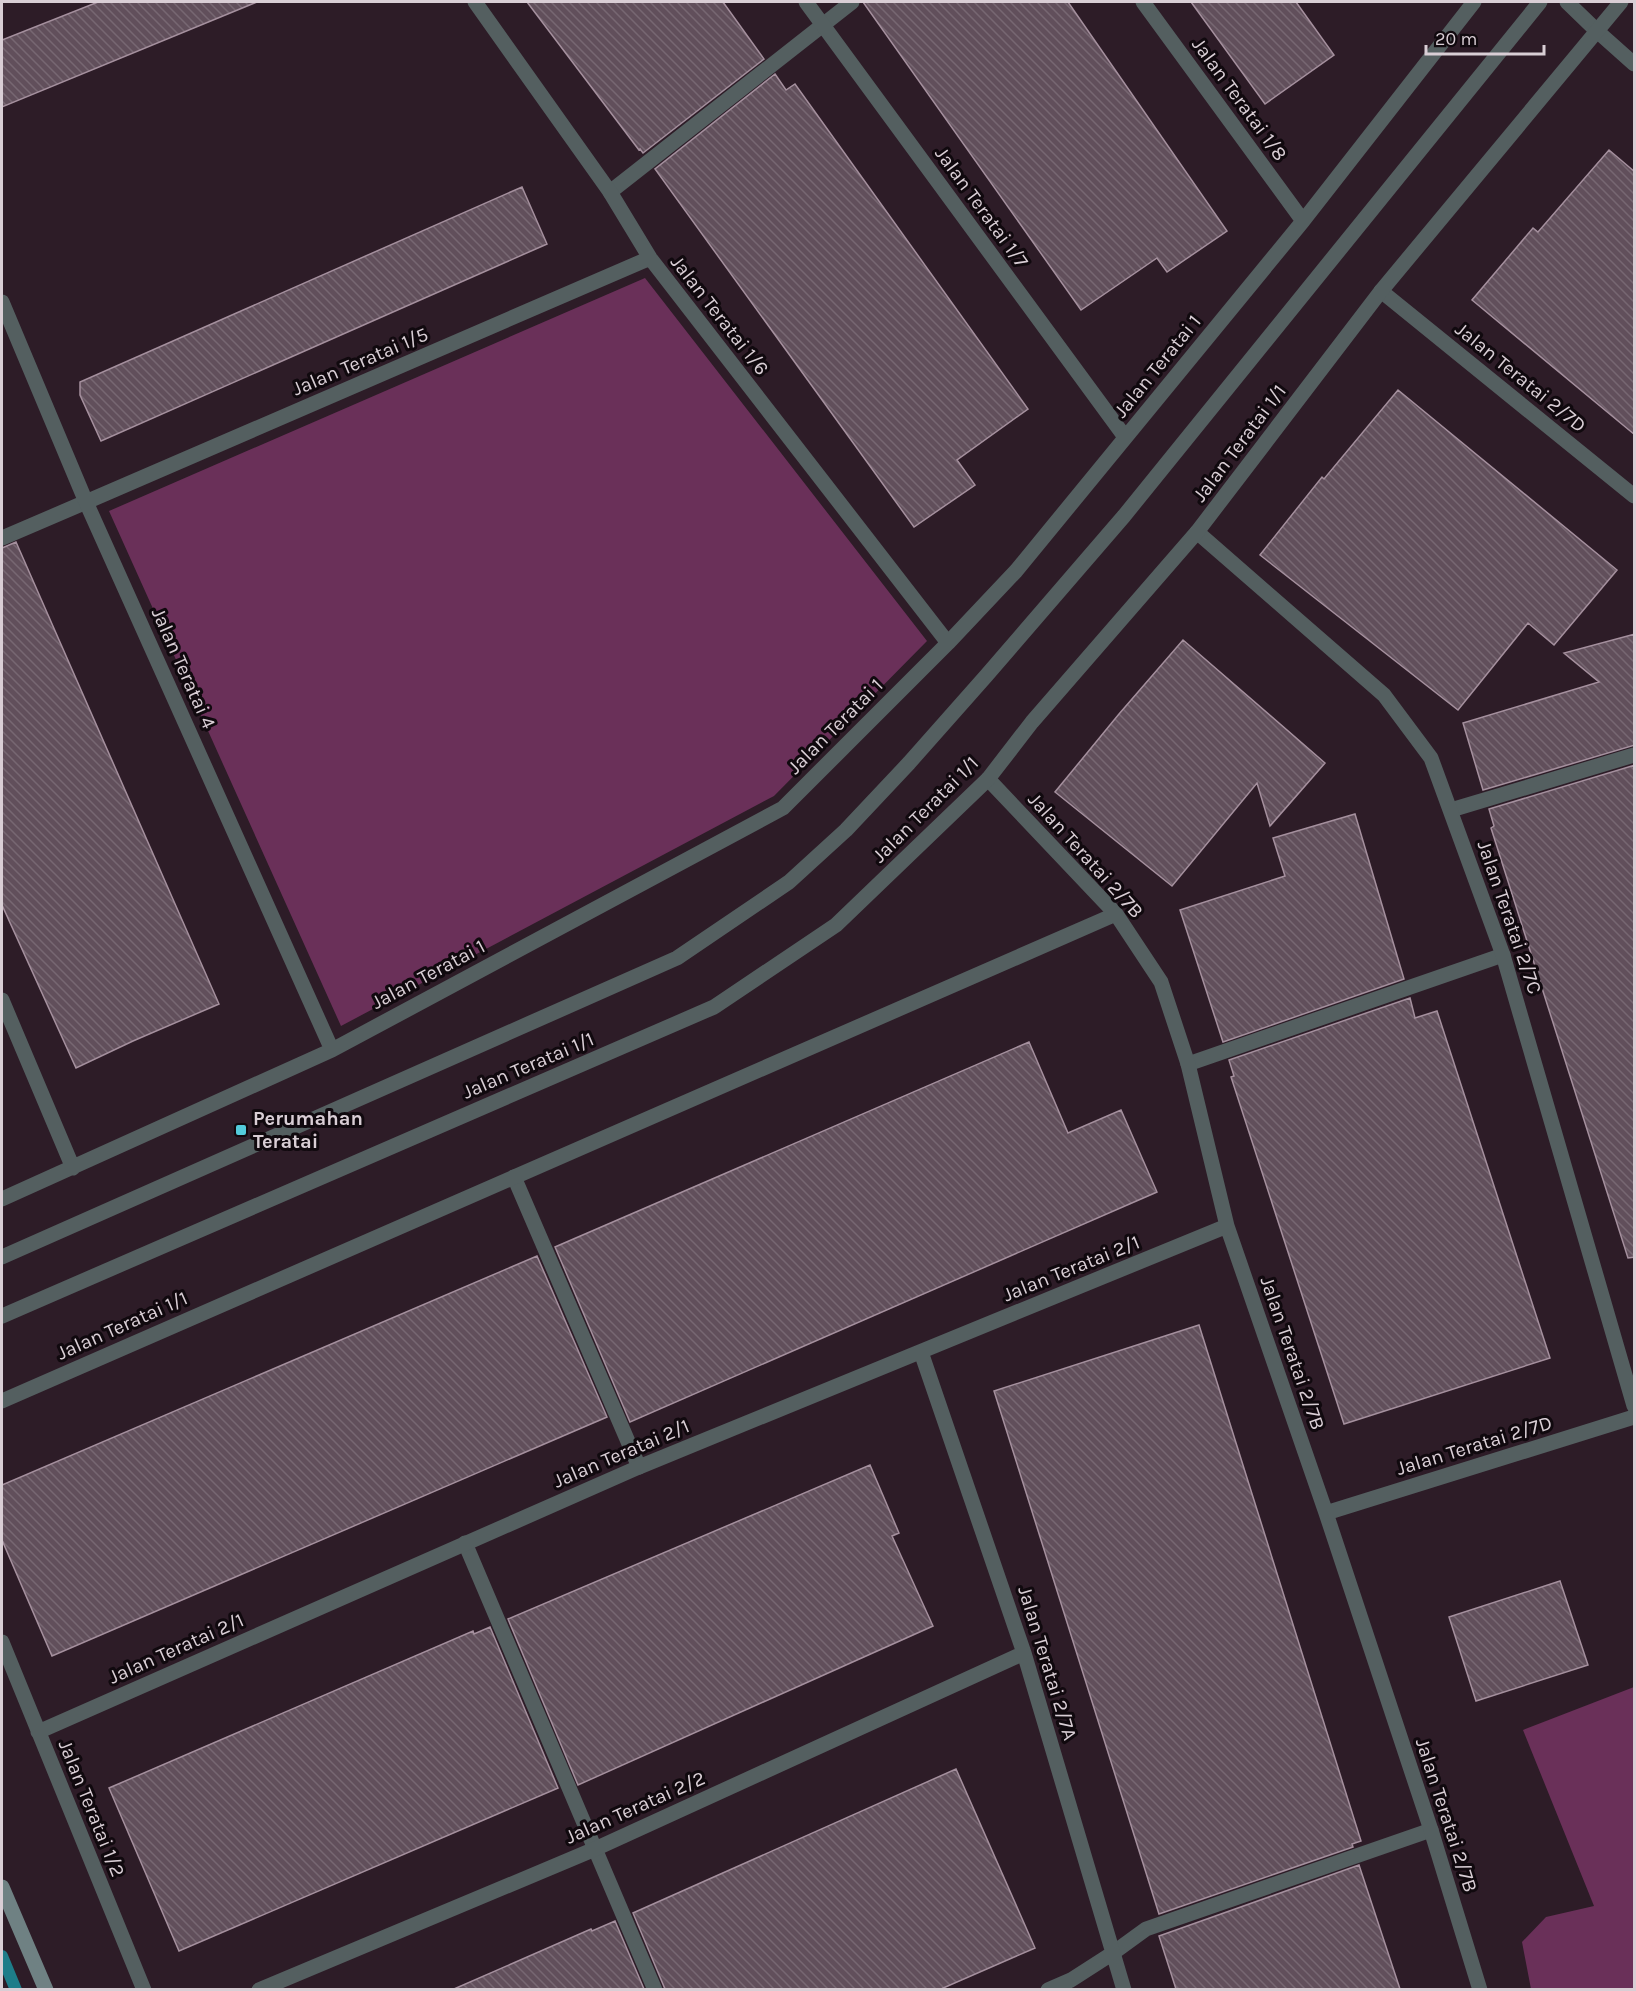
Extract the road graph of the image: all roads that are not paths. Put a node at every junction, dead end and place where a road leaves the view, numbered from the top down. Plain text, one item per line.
1 (475, 2) edge
2 (806, 2) edge
3 (852, 2) edge
4 (1143, 2) edge
5 (1474, 2) edge
6 (1540, 2) edge
7 (1568, 2) edge
8 (1622, 2) edge
9 (823, 25) junction
10 (1597, 31) junction
11 (1635, 64) edge
12 (610, 192) junction
13 (1303, 221) junction
14 (650, 258) junction
15 (1381, 291) junction
16 (2, 302) edge
17 (1125, 437) junction
18 (1635, 496) edge
19 (86, 502) junction
20 (1197, 532) junction
21 (2, 538) edge
22 (948, 643) junction
23 (1635, 755) edge
24 (988, 779) junction
25 (1451, 810) junction
26 (1116, 914) junction
27 (1503, 955) junction
28 (2, 1000) edge
29 (332, 1050) junction
30 (1188, 1064) junction
31 (73, 1168) junction
32 (513, 1178) junction
33 (2, 1198) edge
34 (1227, 1226) junction
35 (2, 1257) edge
36 (2, 1316) edge
37 (921, 1352) junction
38 (2, 1401) edge
39 (1635, 1406) edge
40 (1635, 1417) edge
41 (639, 1467) junction
42 (1326, 1513) junction
43 (465, 1543) junction
44 (2, 1642) edge
45 (1024, 1653) junction
46 (38, 1732) junction
47 (1431, 1830) junction
48 (595, 1849) junction
49 (2, 1887) edge
50 (1113, 1953) junction
51 (46, 1989) edge
52 (144, 1989) edge
53 (259, 1989) edge
54 (655, 1989) edge
55 (1048, 1989) edge
56 (1124, 1989) edge
57 (1480, 1989) edge

1 - 12 street, Jalan Teratai 1/6
2 - 9 street, Jalan Teratai 1/7
3 - 9 street
4 - 13 street, Jalan Teratai 1/8
5 - 13 street, Jalan Teratai 1
6 - 35 street, Jalan Teratai 1/1
7 - 10 street
8 - 10 street, Jalan Teratai 1/1
9 - 12 street
9 - 17 street, Jalan Teratai 1/7
10 - 11 street
10 - 15 street, Jalan Teratai 1/1
12 - 14 street, Jalan Teratai 1/6
13 - 17 street, Jalan Teratai 1
14 - 19 street, Jalan Teratai 1/5
14 - 22 street, Jalan Teratai 1/6
15 - 18 street, Jalan Teratai 2/7D
15 - 20 street, Jalan Teratai 1/1
16 - 19 street, Jalan Teratai 4
17 - 22 street, Jalan Teratai 1
19 - 21 street, Jalan Teratai 1/5
19 - 29 street, Jalan Teratai 4
20 - 24 street, Jalan Teratai 1/1
20 - 25 street, Jalan Teratai 2/7C
22 - 29 street, Jalan Teratai 1
23 - 25 street
24 - 26 street, Jalan Teratai 2/7B
24 - 36 street, Jalan Teratai 1/1
25 - 27 street, Jalan Teratai 2/7C
26 - 30 street, Jalan Teratai 2/7B
26 - 32 street, Jalan Teratai 1/1
27 - 30 street
27 - 39 street, Jalan Teratai 2/7C
28 - 31 street
29 - 31 street, Jalan Teratai 1
30 - 34 street, Jalan Teratai 2/7B
31 - 33 street, Jalan Teratai 1
32 - 38 street, Jalan Teratai 1/1
32 - 41 street
34 - 37 street, Jalan Teratai 2/1
34 - 42 street, Jalan Teratai 2/7B
37 - 41 street, Jalan Teratai 2/1
37 - 45 street, Jalan Teratai 2/7A
40 - 42 street, Jalan Teratai 2/7D
41 - 43 street, Jalan Teratai 2/1
42 - 47 street, Jalan Teratai 2/7B
43 - 46 street, Jalan Teratai 2/1
43 - 48 street
44 - 46 street, Jalan Teratai 1/2
45 - 48 street, Jalan Teratai 2/2
45 - 50 street, Jalan Teratai 2/7A
46 - 52 street, Jalan Teratai 1/2
47 - 50 street
47 - 57 street, Jalan Teratai 2/7B
48 - 53 street, Jalan Teratai 2/2
48 - 54 street
49 - 51 main road
50 - 55 street
50 - 56 street, Jalan Teratai 2/7A

